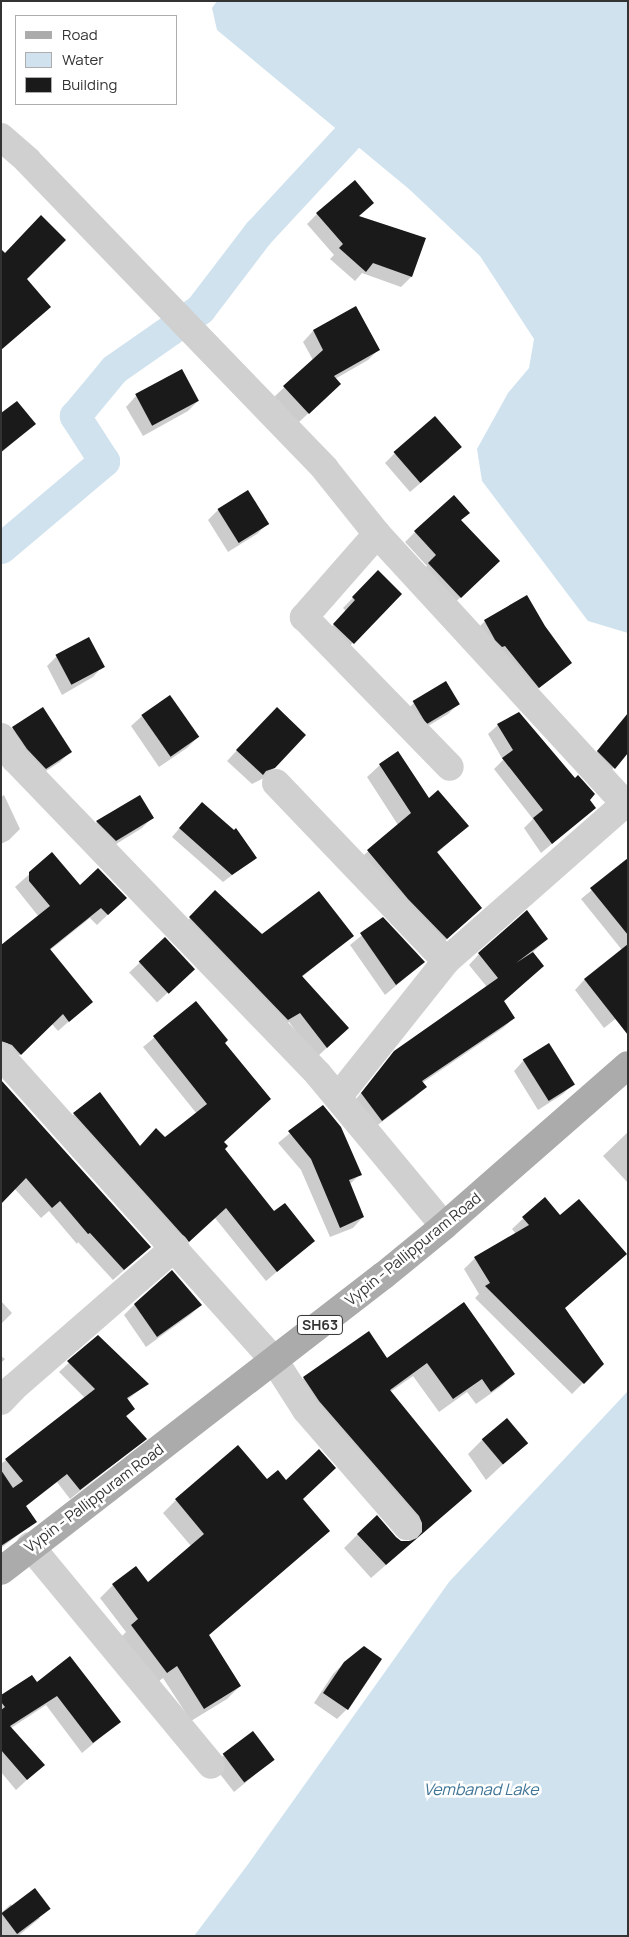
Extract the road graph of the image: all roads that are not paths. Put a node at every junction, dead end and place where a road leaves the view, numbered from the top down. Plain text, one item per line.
1 (1, 137) edge
2 (377, 534) junction
3 (6, 755) edge
4 (450, 766) dead end
5 (276, 783) dead end
6 (627, 804) edge
7 (446, 961) junction
8 (1, 1056) edge
9 (628, 1065) edge
10 (338, 1097) junction
11 (444, 1226) junction
12 (175, 1247) junction
13 (274, 1360) junction
14 (1, 1401) edge
15 (407, 1526) dead end
16 (30, 1546) junction
17 (1, 1571) edge
18 (211, 1765) dead end

1 - 2 street
2 - 4 street
2 - 6 street
3 - 10 street
5 - 7 street
6 - 7 street
7 - 10 street
8 - 12 street
9 - 11 main road, Vypin - Pallippuram Road / SH63
10 - 11 street
11 - 13 main road, Vypin - Pallippuram Road / SH63
12 - 13 street
12 - 14 street
13 - 15 street
13 - 16 main road, Vypin - Pallippuram Road / SH63
16 - 17 main road, Vypin - Pallippuram Road / SH63
16 - 18 street

